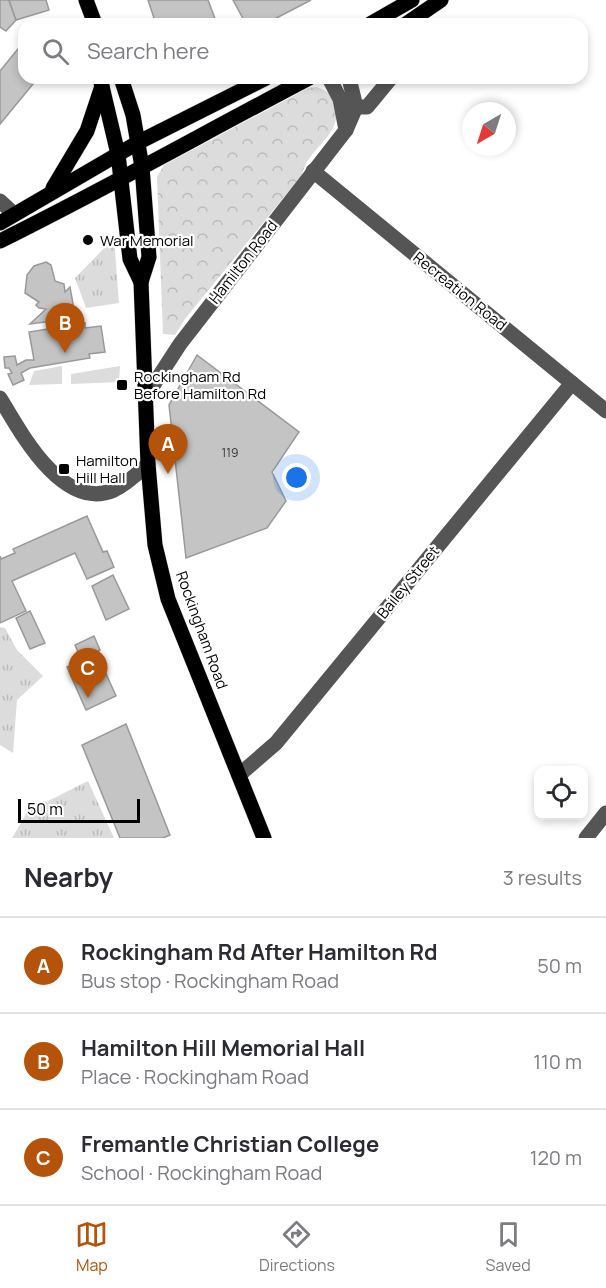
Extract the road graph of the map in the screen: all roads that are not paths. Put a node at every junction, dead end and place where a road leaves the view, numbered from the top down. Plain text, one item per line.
1 (86, 0) edge
2 (412, 0) edge
3 (441, 0) edge
4 (93, 18) edge
5 (380, 18) edge
6 (415, 18) edge
7 (100, 84) edge
8 (101, 84) edge
9 (123, 84) edge
10 (254, 84) edge
11 (297, 84) edge
12 (332, 84) edge
13 (350, 84) edge
14 (386, 84) edge
15 (356, 107) junction
16 (346, 130) junction
17 (139, 142) junction
18 (118, 154) junction
19 (142, 167) junction
20 (314, 171) junction
21 (121, 181) junction
22 (49, 193) junction
23 (0, 201) edge
24 (14, 214) junction
25 (0, 224) edge
26 (0, 241) edge
27 (141, 282) junction
28 (572, 383) junction
29 (0, 398) edge
30 (145, 399) junction
31 (606, 411) edge
32 (148, 464) junction
33 (239, 775) junction
34 (606, 813) edge
35 (264, 838) edge
36 (586, 838) edge

1 - 4 main road
2 - 5 main road
3 - 6 main road
7 - 22 main road
8 - 18 main road, Rockingham Road
9 - 17 main road, Rockingham Road
10 - 17 main road
11 - 19 main road
12 - 16 street
13 - 15 street
14 - 15 street
15 - 16 street, Hamilton Road
16 - 20 street, Hamilton Road
17 - 18 main road
17 - 19 main road, Rockingham Road
18 - 21 main road, Rockingham Road
18 - 22 main road
19 - 21 main road
19 - 27 main road, Rockingham Road
20 - 28 street, Recreation Road
20 - 30 street, Hamilton Road
21 - 26 main road
21 - 27 main road, Rockingham Road
22 - 24 main road
23 - 24 street
24 - 25 main road
27 - 30 main road, Rockingham Road
28 - 31 street, Recreation Road
28 - 33 street, Bailey Street
29 - 32 street
30 - 32 main road, Rockingham Road
32 - 33 main road, Rockingham Road
33 - 35 main road, Rockingham Road
34 - 36 street

